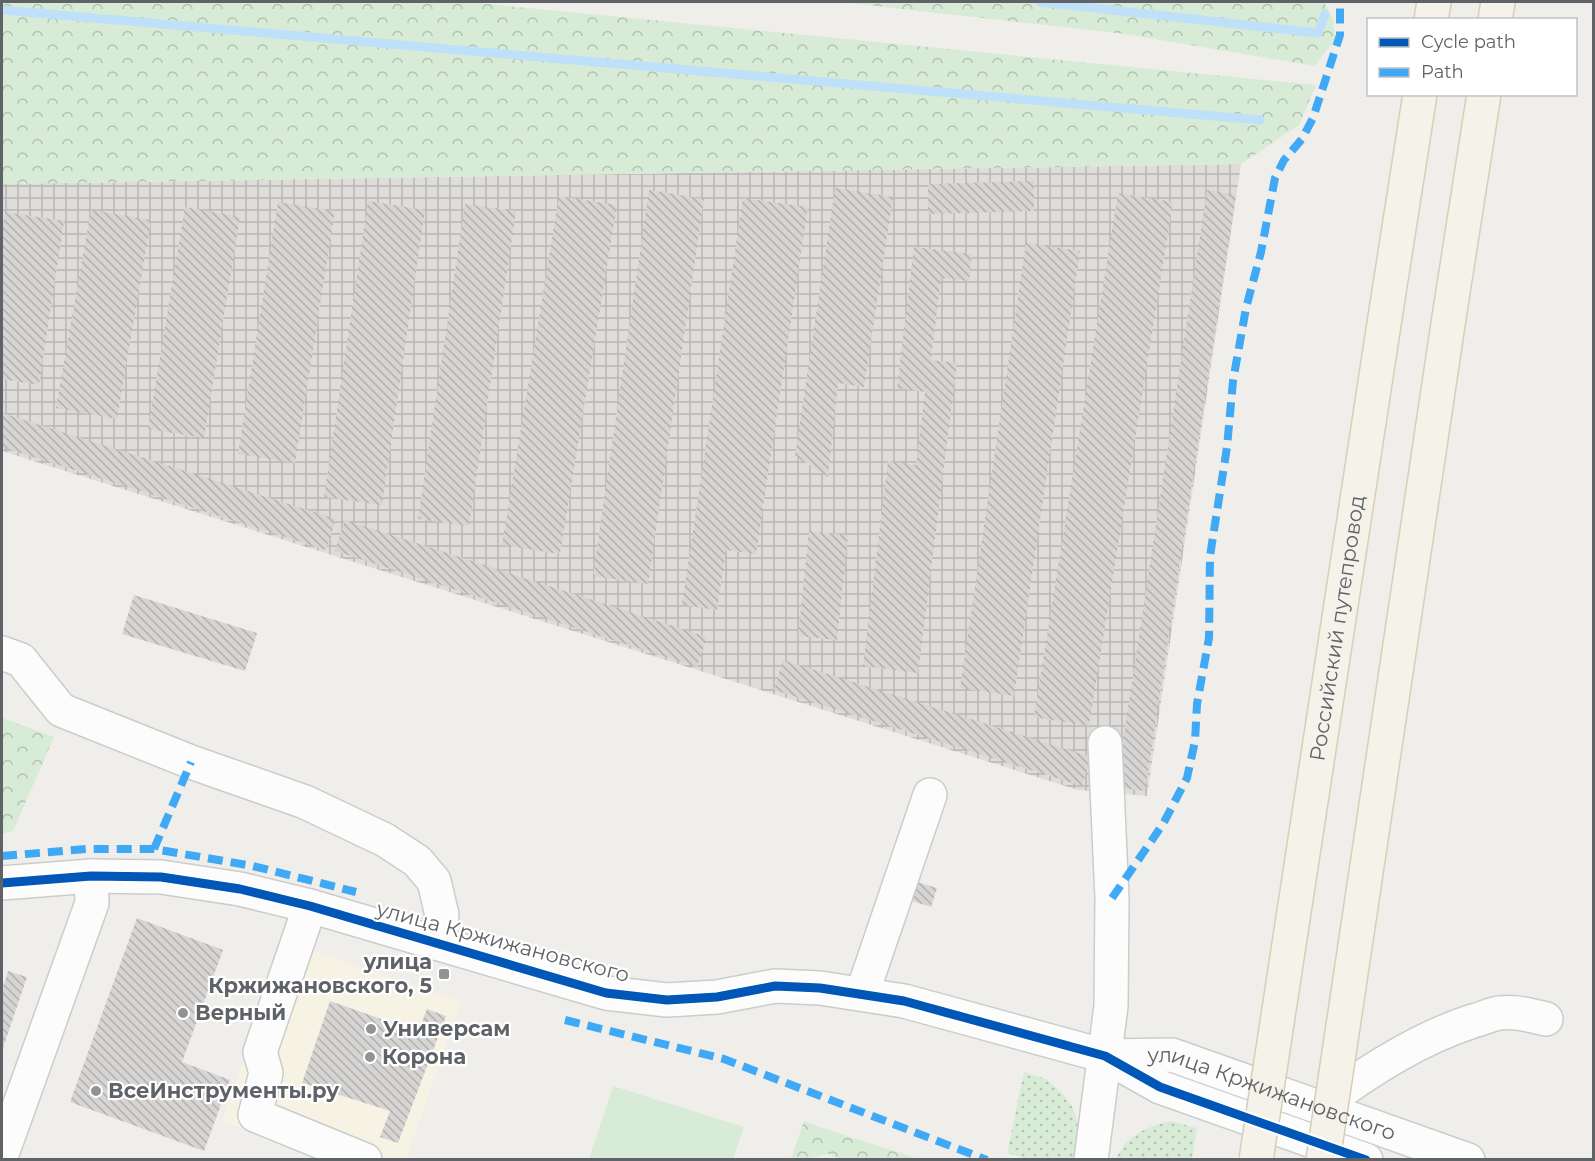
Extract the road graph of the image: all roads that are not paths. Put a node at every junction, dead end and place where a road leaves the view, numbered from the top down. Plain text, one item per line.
1 (1434, 2) edge
2 (1498, 2) edge
3 (1431, 18) edge
4 (1495, 18) edge
5 (1420, 96) edge
6 (1484, 96) edge
7 (2, 653) edge
8 (1106, 742) dead end
9 (930, 795) dead end
10 (91, 876) junction
11 (2, 883) edge
12 (310, 906) junction
13 (435, 943) junction
14 (862, 994) junction
15 (1546, 1018) dead end
16 (1105, 1056) junction
17 (1320, 1107) junction
18 (2, 1154) edge
19 (365, 1160) edge
20 (1091, 1160) edge
21 (1256, 1160) edge
22 (1323, 1160) edge
23 (1366, 1160) edge
24 (1468, 1160) edge

1 - 3 main road
2 - 4 main road
5 - 21 main road, Российский путепровод, bridge
6 - 22 main road, bridge
7 - 13 street
8 - 16 street
9 - 14 street
10 - 11 street, улица Кржижановского
10 - 12 street, улица Кржижановского
10 - 18 street
12 - 13 street, улица Кржижановского
12 - 19 street
13 - 14 street, улица Кржижановского
14 - 16 street, улица Кржижановского
15 - 17 street
16 - 17 street, улица Кржижановского
16 - 20 street
16 - 23 street, улица Кржижановского
17 - 24 street, улица Кржижановского

